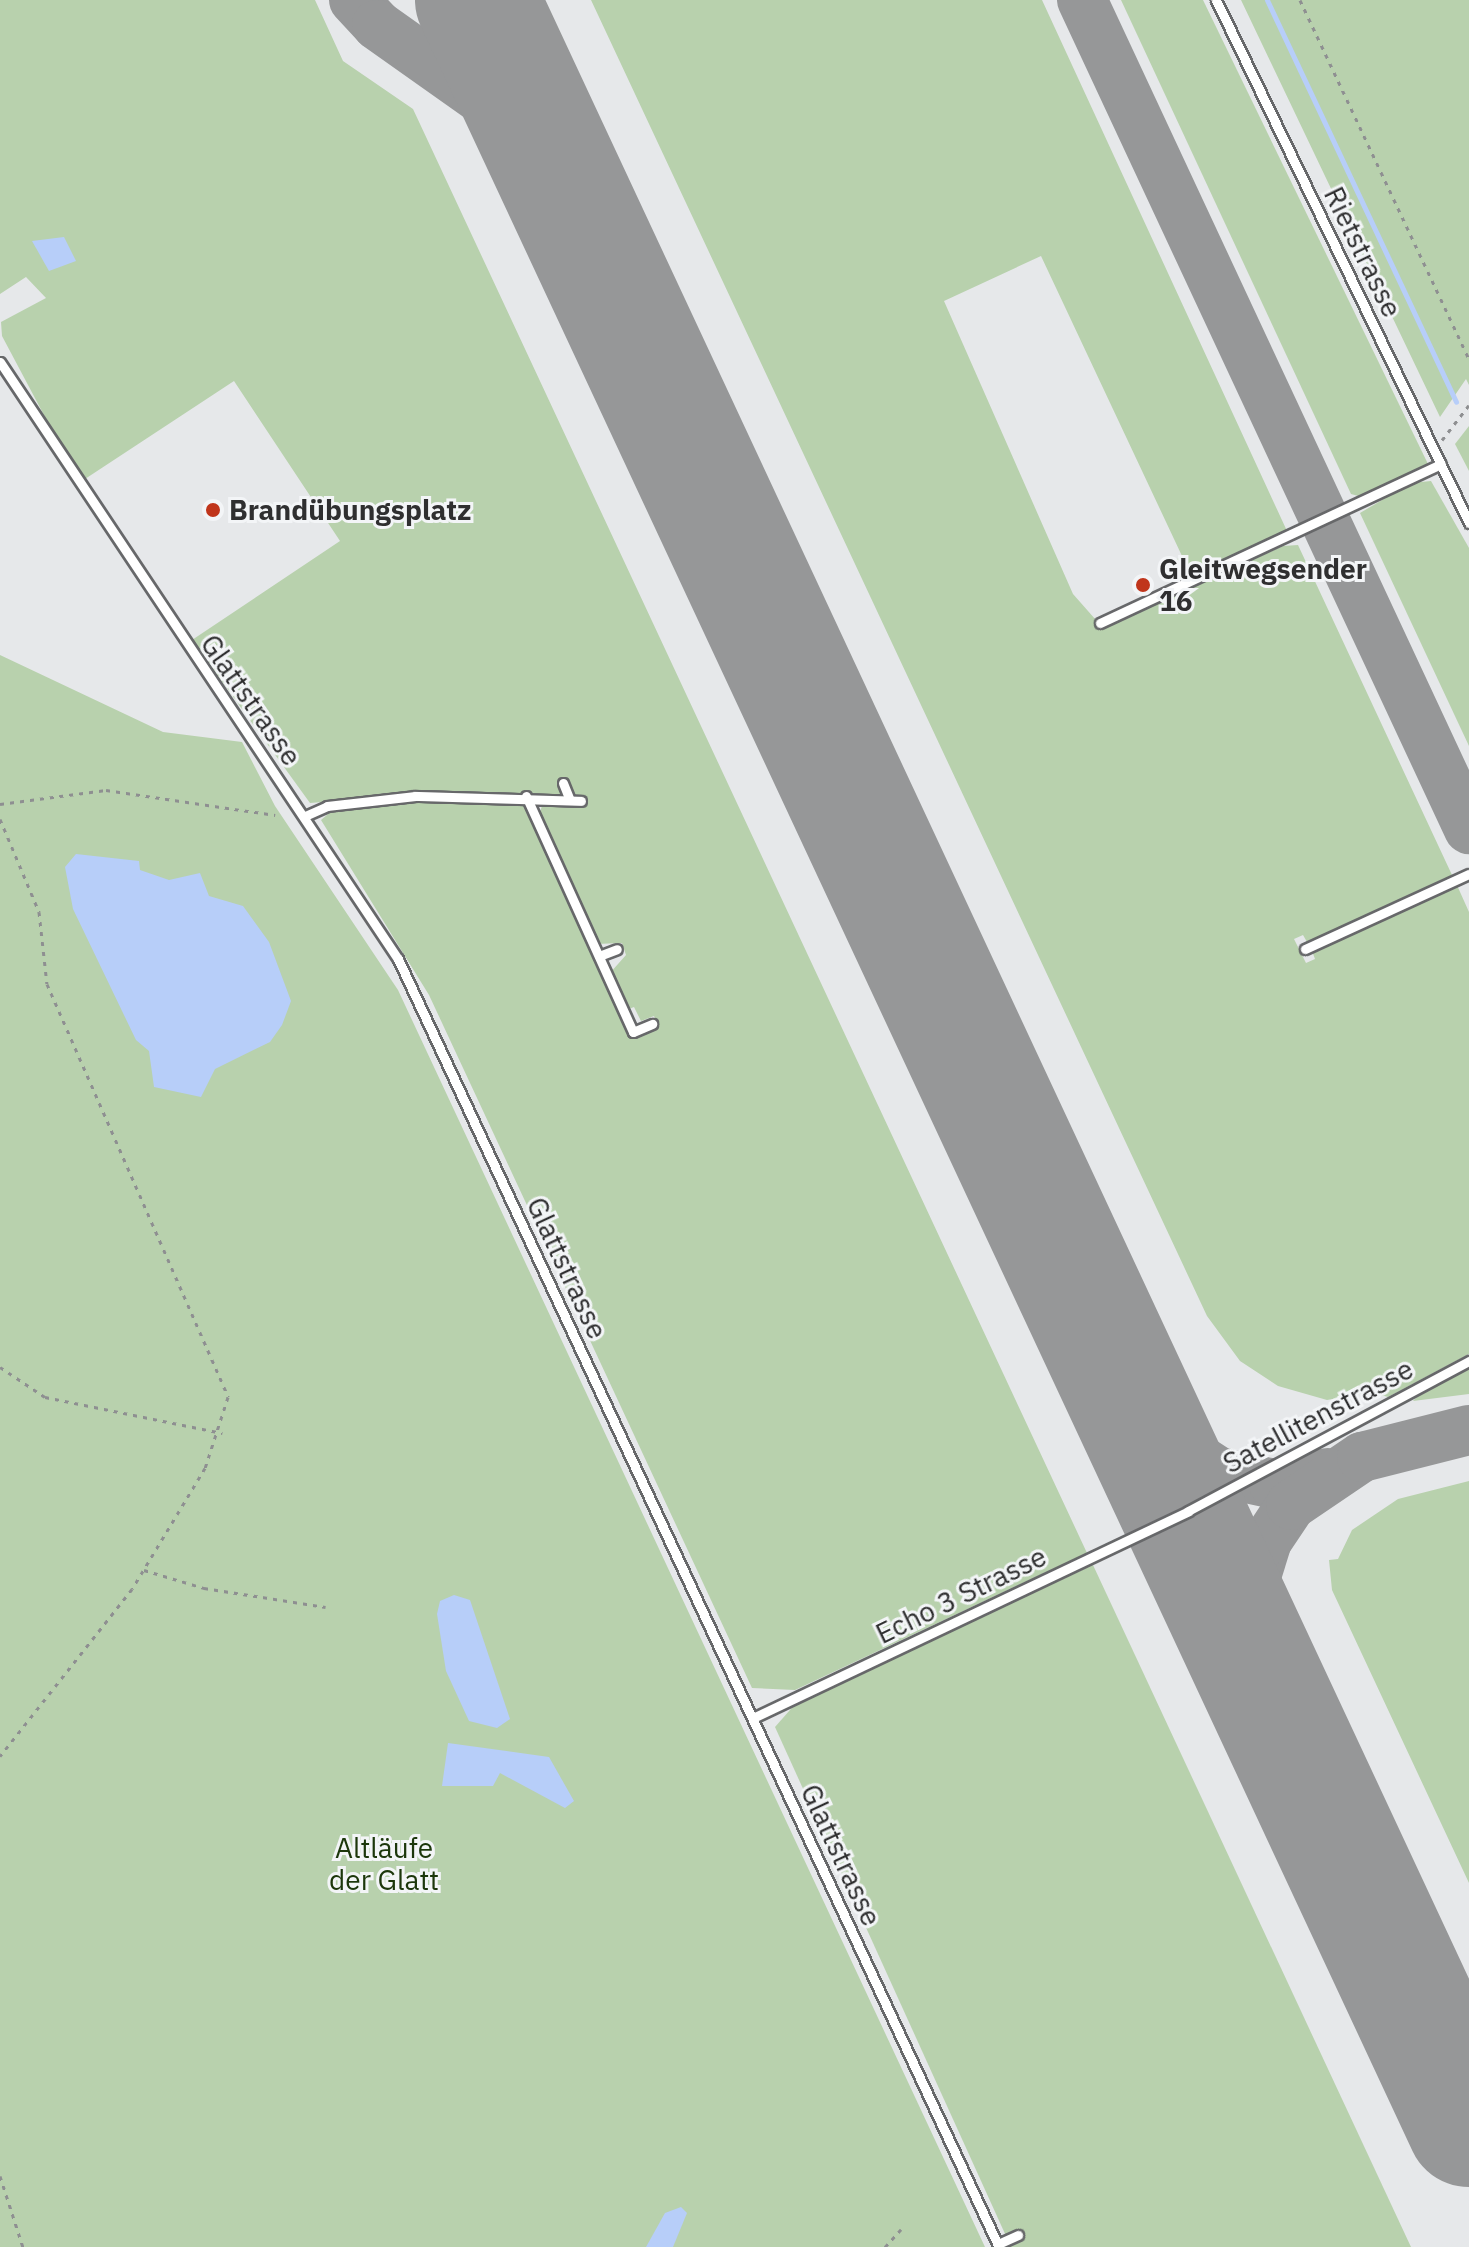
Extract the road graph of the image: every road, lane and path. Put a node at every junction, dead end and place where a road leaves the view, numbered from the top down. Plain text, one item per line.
1 (1216, 0) edge
2 (1300, 0) edge
3 (1469, 359) edge
4 (0, 362) edge
5 (1469, 405) edge
6 (1434, 450) junction
7 (1441, 464) junction
8 (1469, 523) edge
9 (1100, 623) dead end
10 (563, 783) dead end
11 (526, 796) junction
12 (0, 804) edge
13 (275, 815) dead end
14 (305, 816) junction
15 (0, 819) edge
16 (1469, 874) edge
17 (617, 949) dead end
18 (1305, 949) dead end
19 (599, 956) junction
20 (652, 1024) dead end
21 (1469, 1361) edge
22 (0, 1367) edge
23 (222, 1433) junction
24 (1188, 1511) joint
25 (144, 1570) junction
26 (326, 1607) dead end
27 (753, 1718) junction
28 (0, 1756) edge
29 (0, 2176) edge
30 (901, 2229) dead end
31 (1018, 2235) dead end
32 (999, 2246) edge
33 (23, 2247) edge
34 (885, 2247) edge

1 - 6 lane, Rietstrasse
2 - 3 path
4 - 14 lane, Glattstrasse
5 - 6 path
6 - 7 lane, Rietstrasse
7 - 8 lane, Rietstrasse
7 - 9 lane
10 - 11 lane
11 - 14 lane
11 - 19 lane
12 - 13 path
14 - 27 lane, Glattstrasse
15 - 23 path
16 - 18 lane
17 - 19 lane
19 - 20 lane
21 - 24 lane, Satellitenstrasse
22 - 23 path
23 - 25 path
24 - 27 lane, Echo 3 Strasse
25 - 26 path
25 - 28 path
27 - 32 lane, Glattstrasse
29 - 33 path
30 - 34 path
31 - 32 lane

